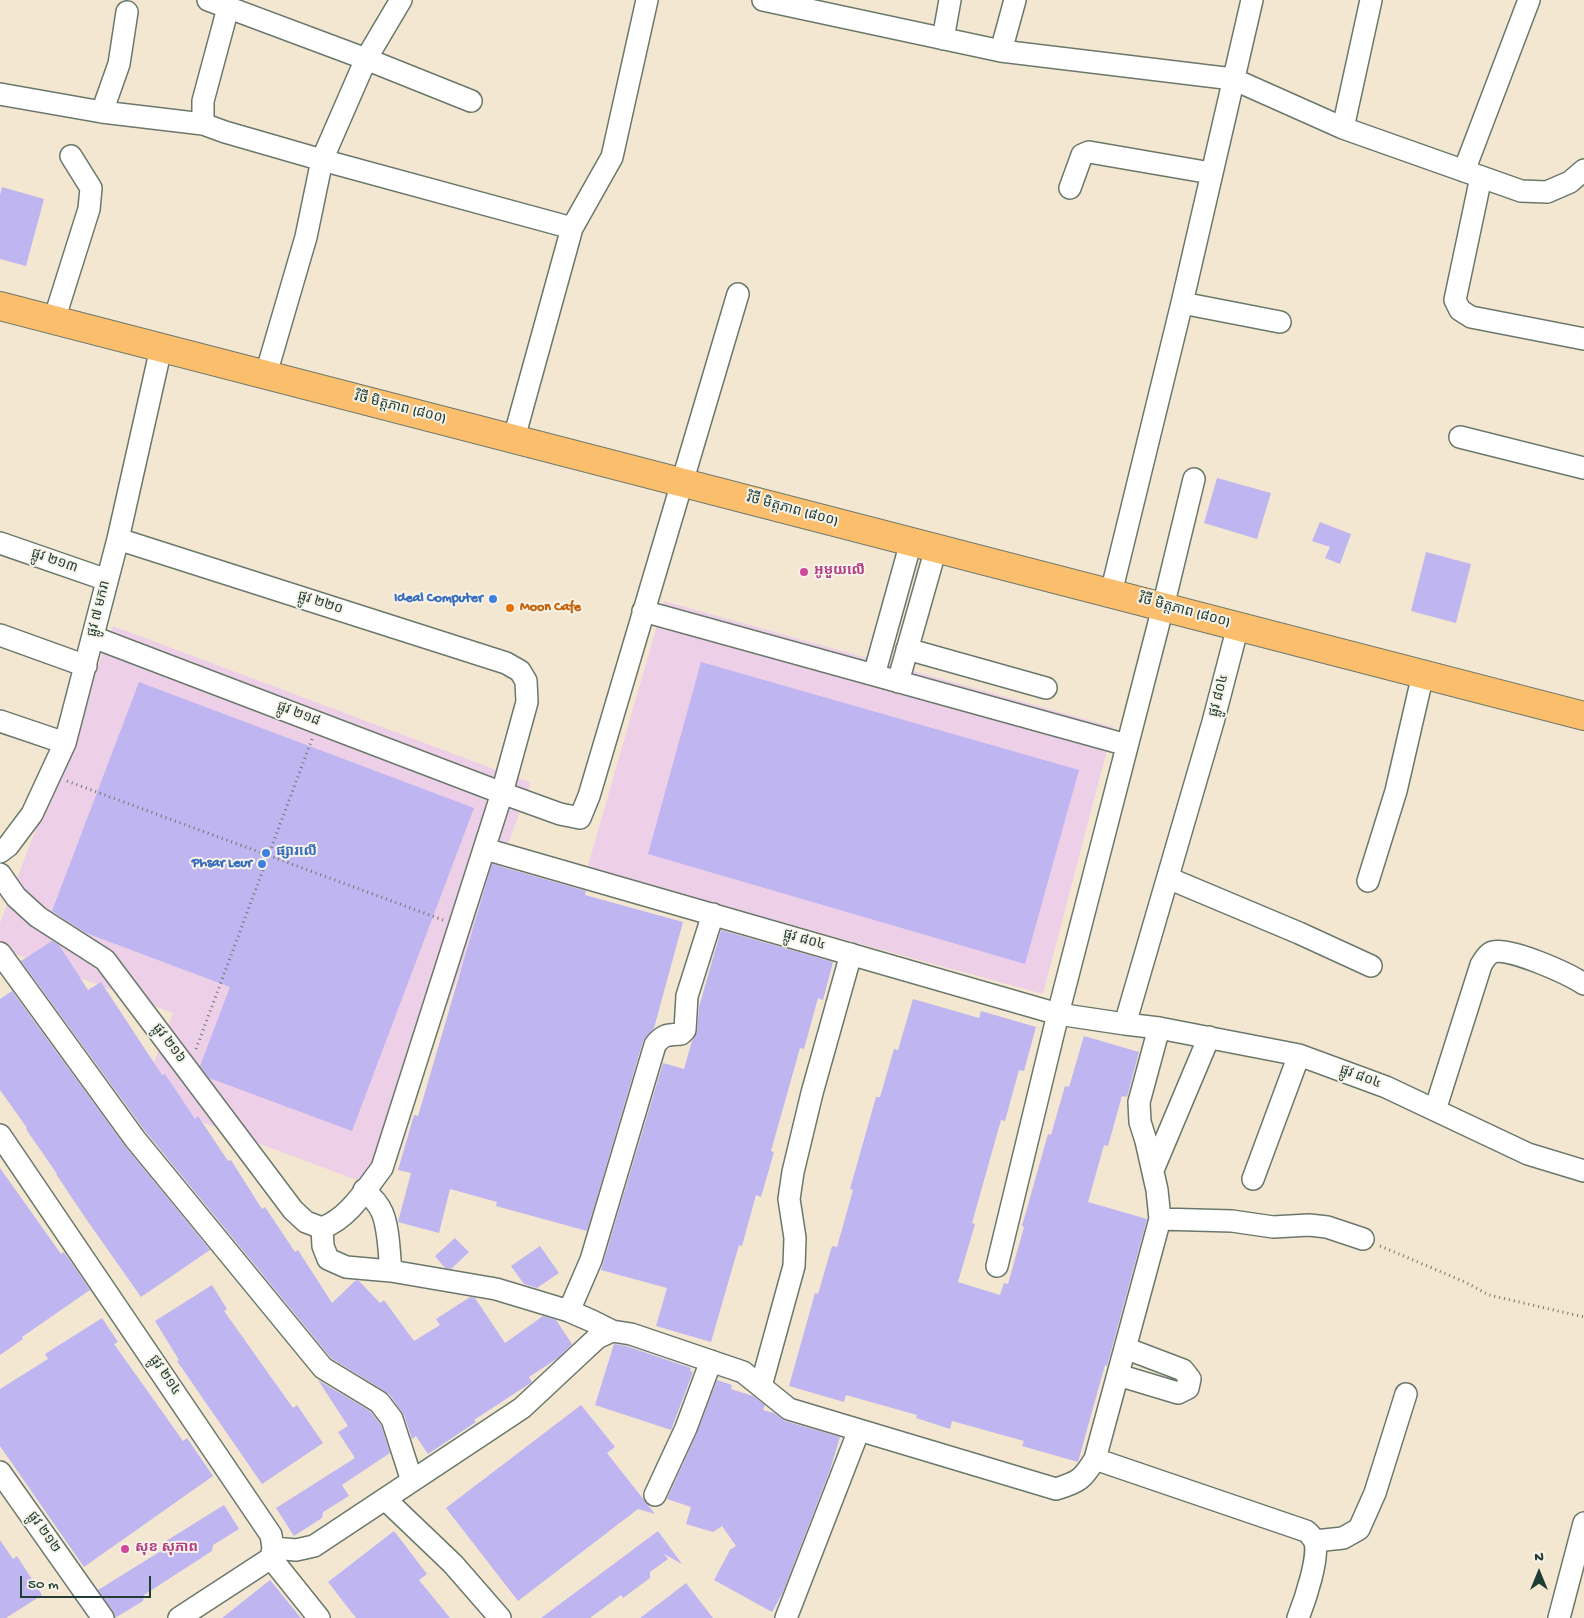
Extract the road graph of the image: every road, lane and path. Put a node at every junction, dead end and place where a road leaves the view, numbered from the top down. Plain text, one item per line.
1 (208, 0) edge
2 (401, 0) edge
3 (648, 0) edge
4 (763, 0) edge
5 (950, 0) edge
6 (1015, 0) edge
7 (1252, 0) edge
8 (1371, 0) edge
9 (1529, 0) edge
10 (228, 8) junction
11 (127, 12) dead end
12 (943, 38) junction
13 (1001, 51) junction
14 (366, 59) junction
15 (1233, 79) junction
16 (0, 94) edge
17 (471, 102) dead end
18 (102, 112) junction
19 (203, 124) junction
20 (1343, 128) junction
21 (71, 156) dead end
22 (322, 160) junction
23 (1584, 170) edge
24 (1211, 173) junction
25 (1473, 174) junction
26 (1070, 188) dead end
27 (572, 228) junction
28 (738, 294) dead end
29 (1182, 303) junction
30 (0, 306) edge
31 (54, 320) junction
32 (1280, 322) dead end
33 (1584, 339) edge
34 (161, 348) junction
35 (266, 374) junction
36 (1460, 437) dead end
37 (514, 438) junction
38 (1584, 468) edge
39 (1194, 479) dead end
40 (681, 482) junction
41 (118, 539) junction
42 (0, 543) edge
43 (923, 545) junction
44 (108, 580) junction
45 (1111, 593) junction
46 (1163, 607) junction
47 (643, 611) junction
48 (1238, 626) junction
49 (0, 635) edge
50 (93, 637) junction
51 (907, 649) junction
52 (86, 666) junction
53 (1423, 674) junction
54 (874, 675) junction
55 (898, 682) junction
56 (1046, 688) dead end
57 (1584, 716) edge
58 (0, 721) edge
59 (318, 723) junction
60 (65, 742) junction
61 (1127, 745) junction
62 (50, 775) junction
63 (502, 793) junction
64 (485, 849) junction
65 (0, 852) edge
66 (269, 856) junction
67 (0, 874) edge
68 (1168, 878) junction
69 (1368, 881) dead end
70 (713, 914) junction
71 (460, 927) junction
72 (0, 953) edge
73 (851, 954) junction
74 (1371, 966) dead end
75 (1584, 984) edge
76 (1058, 1014) junction
77 (1125, 1024) junction
78 (1159, 1028) junction
79 (1209, 1037) junction
80 (1299, 1055) junction
81 (188, 1071) junction
82 (1435, 1110) junction
83 (0, 1135) edge
84 (1153, 1170) junction
85 (1584, 1171) edge
86 (1253, 1179) dead end
87 (364, 1190) junction
88 (1160, 1219) junction
89 (322, 1228) junction
90 (1363, 1240) joint
91 (998, 1266) dead end
92 (391, 1271) junction
93 (569, 1311) junction
94 (1584, 1318) edge
95 (612, 1331) junction
96 (1125, 1348) junction
97 (711, 1361) junction
98 (1118, 1374) junction
99 (761, 1386) junction
100 (1406, 1394) dead end
101 (859, 1430) junction
102 (1095, 1459) junction
103 (0, 1472) edge
104 (412, 1481) junction
105 (655, 1495) dead end
106 (385, 1499) junction
107 (1584, 1523) edge
108 (1315, 1541) junction
109 (1580, 1551) edge
110 (272, 1553) junction
111 (102, 1618) edge
112 (179, 1618) edge
113 (319, 1618) edge
114 (500, 1618) edge
115 (786, 1618) edge
116 (1298, 1618) edge
117 (1559, 1618) edge

1 - 10 street
2 - 14 street
3 - 27 street
4 - 12 street
5 - 12 street
6 - 13 street
7 - 15 street
8 - 20 street
9 - 25 street
10 - 14 street
10 - 19 street
11 - 18 street
12 - 13 street
13 - 15 street
14 - 17 street
14 - 22 street
15 - 20 street
15 - 24 street
16 - 18 street
18 - 19 street
19 - 22 street
20 - 25 street
21 - 31 street
22 - 27 street
22 - 35 street
23 - 25 street
24 - 26 street
24 - 29 street
25 - 33 street
27 - 37 street
28 - 40 street
29 - 32 street
29 - 45 street
30 - 31 main road, វិថី មិត្តភាព (៨០០)
31 - 34 main road, វិថី មិត្តភាព (៨០០)
34 - 35 main road, វិថី មិត្តភាព (៨០០)
34 - 41 street, ផ្លូវ ៧ មករា
35 - 37 main road, វិថី មិត្តភាព (៨០០)
36 - 38 street
37 - 40 main road, វិថី មិត្តភាព (៨០០)
39 - 46 street
40 - 43 main road, វិថី មិត្តភាព (៨០០)
40 - 47 street
41 - 44 street, ផ្លូវ ៧ មករា
41 - 63 street, ផ្លូវ ២២០
42 - 44 street, ផ្លូវ ២១៣
43 - 45 main road, វិថី មិត្តភាព (៨០០)
43 - 51 street
43 - 54 street
44 - 50 street, ផ្លូវ ៧ មករា
45 - 46 main road, វិថី មិត្តភាព (៨០០)
46 - 48 main road, វិថី មិត្តភាព (៨០០)
46 - 61 street
47 - 54 street
47 - 63 street, ផ្លូវ ២១៨
48 - 53 main road, វិថី មិត្តភាព (៨០០)
48 - 68 street, ផ្លូវ ៨០៤
49 - 52 street
50 - 52 street, ផ្លូវ ៧ មករា
50 - 59 street, ផ្លូវ ២១៨
51 - 55 street
51 - 56 street
52 - 60 street, ផ្លូវ ៧ មករា
53 - 57 main road, វិថី មិត្តភាព (៨០០)
53 - 69 street
54 - 55 street
55 - 61 street
58 - 60 street
59 - 63 street, ផ្លូវ ២១៨
59 - 66 path
60 - 62 street, ផ្លូវ ៧ មករា
61 - 76 street
62 - 65 street, ផ្លូវ ៧ មករា
62 - 66 path
63 - 64 street
64 - 70 street, ផ្លូវ ៨០៤
64 - 71 street
66 - 71 path
66 - 81 path
67 - 81 street, ផ្លូវ ២១៦
68 - 74 street
68 - 77 street, ផ្លូវ ៨០៤
70 - 73 street, ផ្លូវ ៨០៤
70 - 93 street
71 - 87 street
72 - 104 street
73 - 76 street, ផ្លូវ ៨០៤
73 - 99 street
75 - 82 street
76 - 77 street, ផ្លូវ ៨០៤
76 - 91 street
77 - 78 street, ផ្លូវ ៨០៤
78 - 79 street, ផ្លូវ ៨០៤
78 - 84 street
79 - 80 street, ផ្លូវ ៨០៤
79 - 84 street
80 - 82 street, ផ្លូវ ៨០៤
80 - 86 street
81 - 89 street, ផ្លូវ ២១៦
82 - 85 street, ផ្លូវ ៨០៤
83 - 110 street, ផ្លូវ ២១៤
84 - 88 street
87 - 89 street
87 - 92 street
88 - 90 street
88 - 96 street
89 - 92 street
90 - 94 path
92 - 93 street
93 - 95 street
95 - 97 street
95 - 104 street
96 - 98 street
96 - 98 street
97 - 99 street
97 - 105 street
98 - 102 street
99 - 101 street
100 - 108 street
101 - 102 street
101 - 115 street
102 - 108 street
103 - 111 street, ផ្លូវ ២១២
104 - 106 street
106 - 110 street
106 - 114 street
107 - 109 street
108 - 116 street
109 - 117 street
110 - 112 street
110 - 113 street, ផ្លូវ ២១៤

